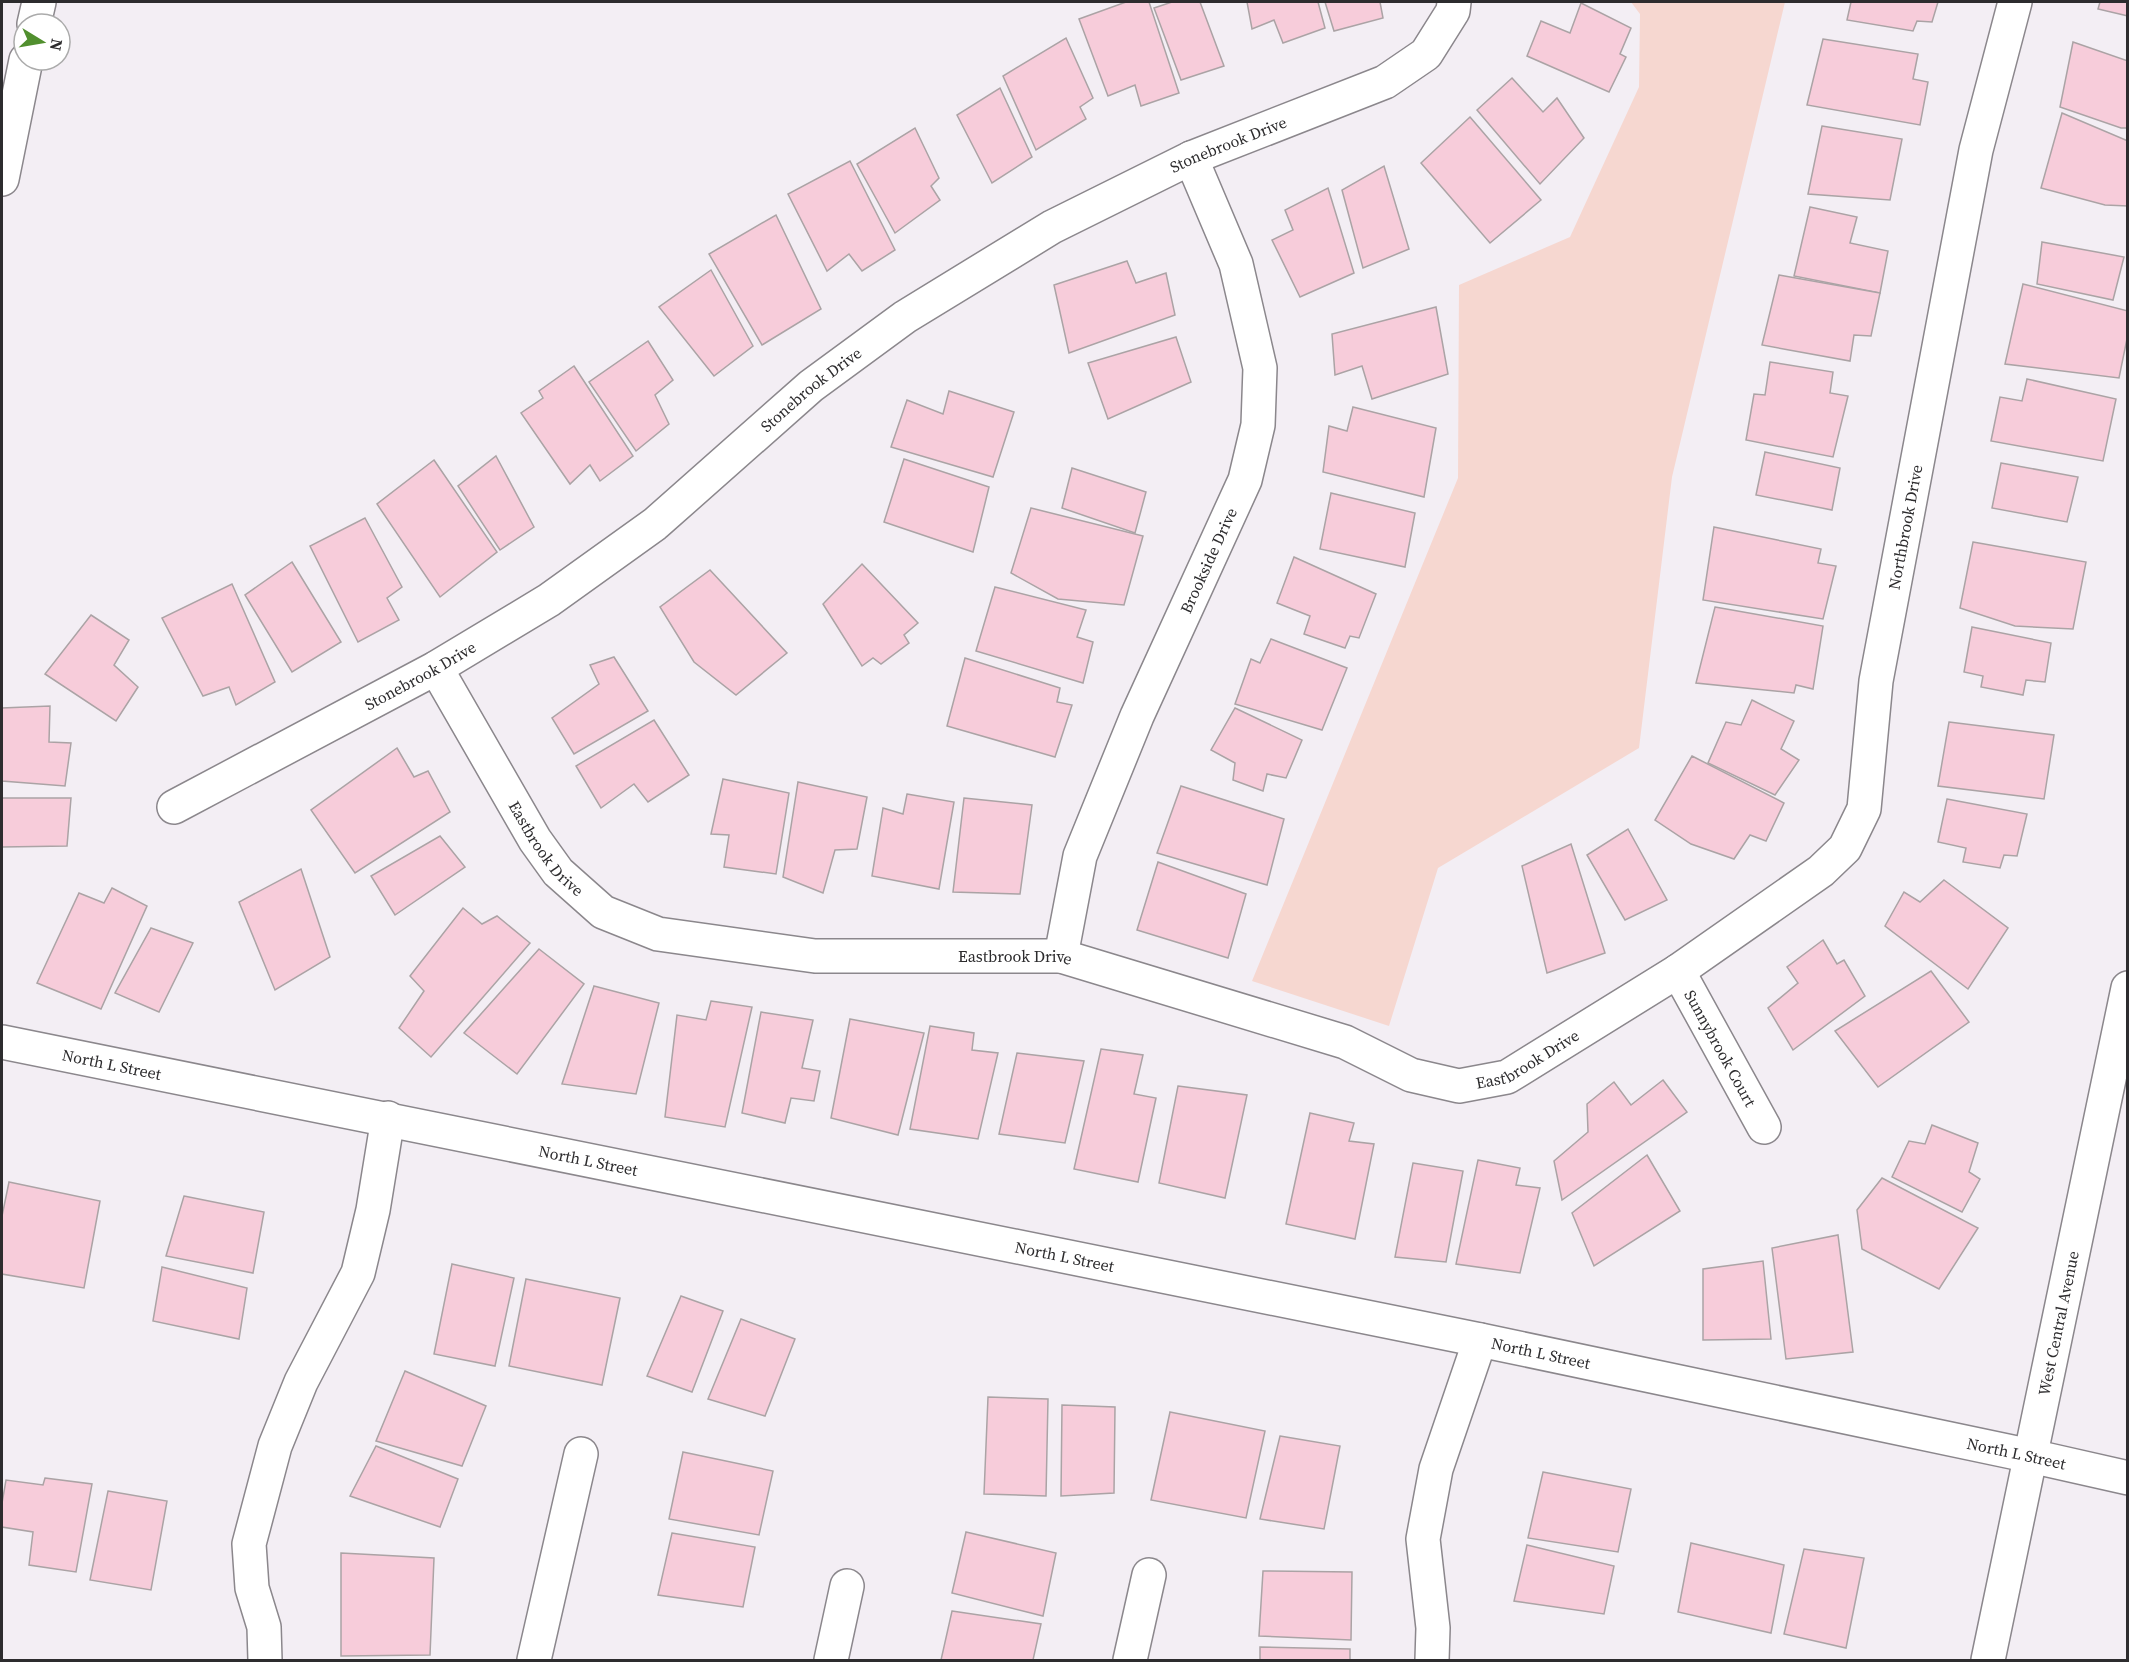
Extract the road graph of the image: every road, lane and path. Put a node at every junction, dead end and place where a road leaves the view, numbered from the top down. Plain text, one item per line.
1 (1454, 2) edge
2 (2015, 2) edge
3 (23, 72) edge
4 (1191, 158) junction
5 (3, 167) edge
6 (436, 668) junction
7 (174, 807) dead end
8 (1061, 956) junction
9 (1678, 971) junction
10 (2127, 988) edge
11 (2, 1042) edge
12 (388, 1119) junction
13 (1764, 1127) dead end
14 (1480, 1341) junction
15 (581, 1454) dead end
16 (2031, 1456) junction
17 (2127, 1478) edge
18 (1149, 1575) dead end
19 (848, 1586) dead end
20 (265, 1660) edge
21 (534, 1660) edge
22 (831, 1660) edge
23 (1130, 1660) edge
24 (1432, 1660) edge
25 (1988, 1660) edge

1 - 4 street, Stonebrook Drive
2 - 9 street, Northbrook Drive
3 - 5 street
4 - 6 street, Stonebrook Drive
4 - 8 street, Brookside Drive
6 - 7 street, Stonebrook Drive
6 - 8 street, Eastbrook Drive
8 - 9 street, Eastbrook Drive
9 - 13 street, Sunnybrook Court
10 - 16 street, West Central Avenue
11 - 12 street, North L Street
12 - 14 street, North L Street
12 - 20 street
14 - 16 street, North L Street
14 - 24 street
15 - 21 street
16 - 17 street, North L Street
16 - 25 street, West Central Avenue
18 - 23 street
19 - 22 street

